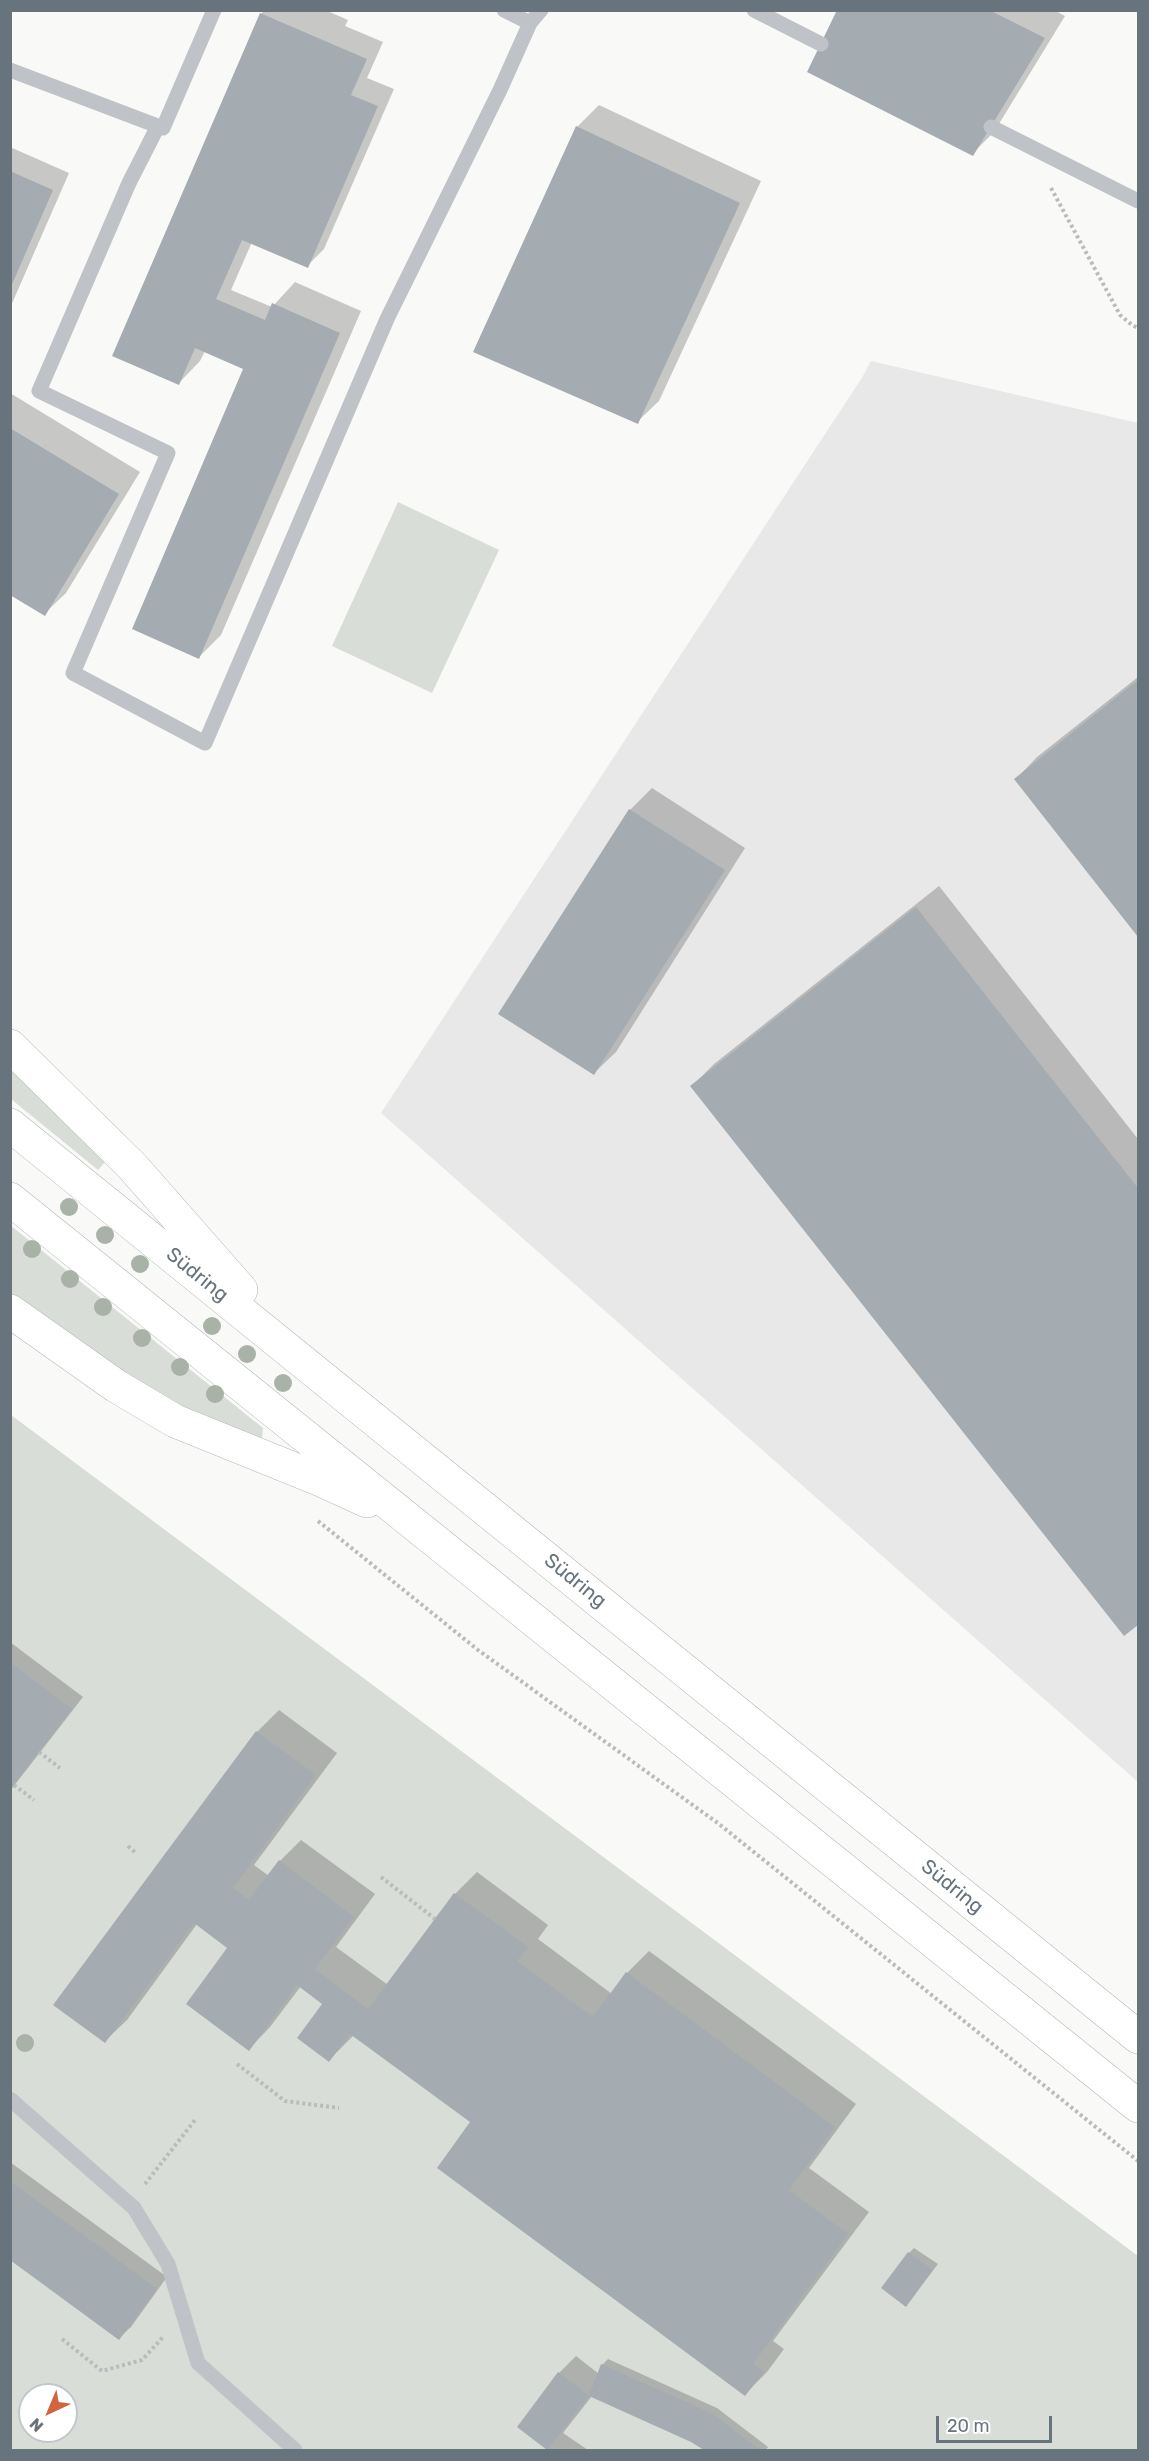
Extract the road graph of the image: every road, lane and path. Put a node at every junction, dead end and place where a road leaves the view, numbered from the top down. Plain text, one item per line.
1 (214, 10) edge
2 (504, 10) edge
3 (541, 10) edge
4 (754, 10) edge
5 (530, 23) junction
6 (820, 44) dead end
7 (10, 70) edge
8 (158, 126) junction
9 (991, 127) dead end
10 (1049, 185) dead end
11 (1138, 201) edge
12 (1138, 328) edge
13 (10, 1046) edge
14 (10, 1125) edge
15 (10, 1199) edge
16 (10, 1311) edge
17 (299, 1357) junction
18 (315, 1518) dead end
19 (411, 1522) junction
20 (39, 1752) dead end
21 (60, 1768) dead end
22 (14, 1785) dead end
23 (34, 1800) dead end
24 (128, 1846) dead end
25 (136, 1853) dead end
26 (381, 1877) dead end
27 (435, 1919) dead end
28 (1138, 2037) edge
29 (237, 2064) dead end
30 (10, 2099) edge
31 (1138, 2106) edge
32 (339, 2108) dead end
33 (195, 2120) dead end
34 (1138, 2161) edge
35 (144, 2186) dead end
36 (184, 2314) junction
37 (62, 2338) dead end
38 (295, 2451) edge

1 - 8 lane
2 - 5 lane
3 - 5 lane
4 - 6 lane
5 - 8 lane
7 - 8 lane
9 - 11 lane
10 - 12 path
13 - 17 main road
14 - 17 main road, Südring
15 - 19 main road
16 - 19 main road
17 - 28 main road, Südring
18 - 34 path
19 - 31 main road
20 - 21 path
22 - 23 path
24 - 25 path
26 - 27 path
29 - 32 path
30 - 36 lane
33 - 35 path
36 - 37 path
36 - 38 lane

